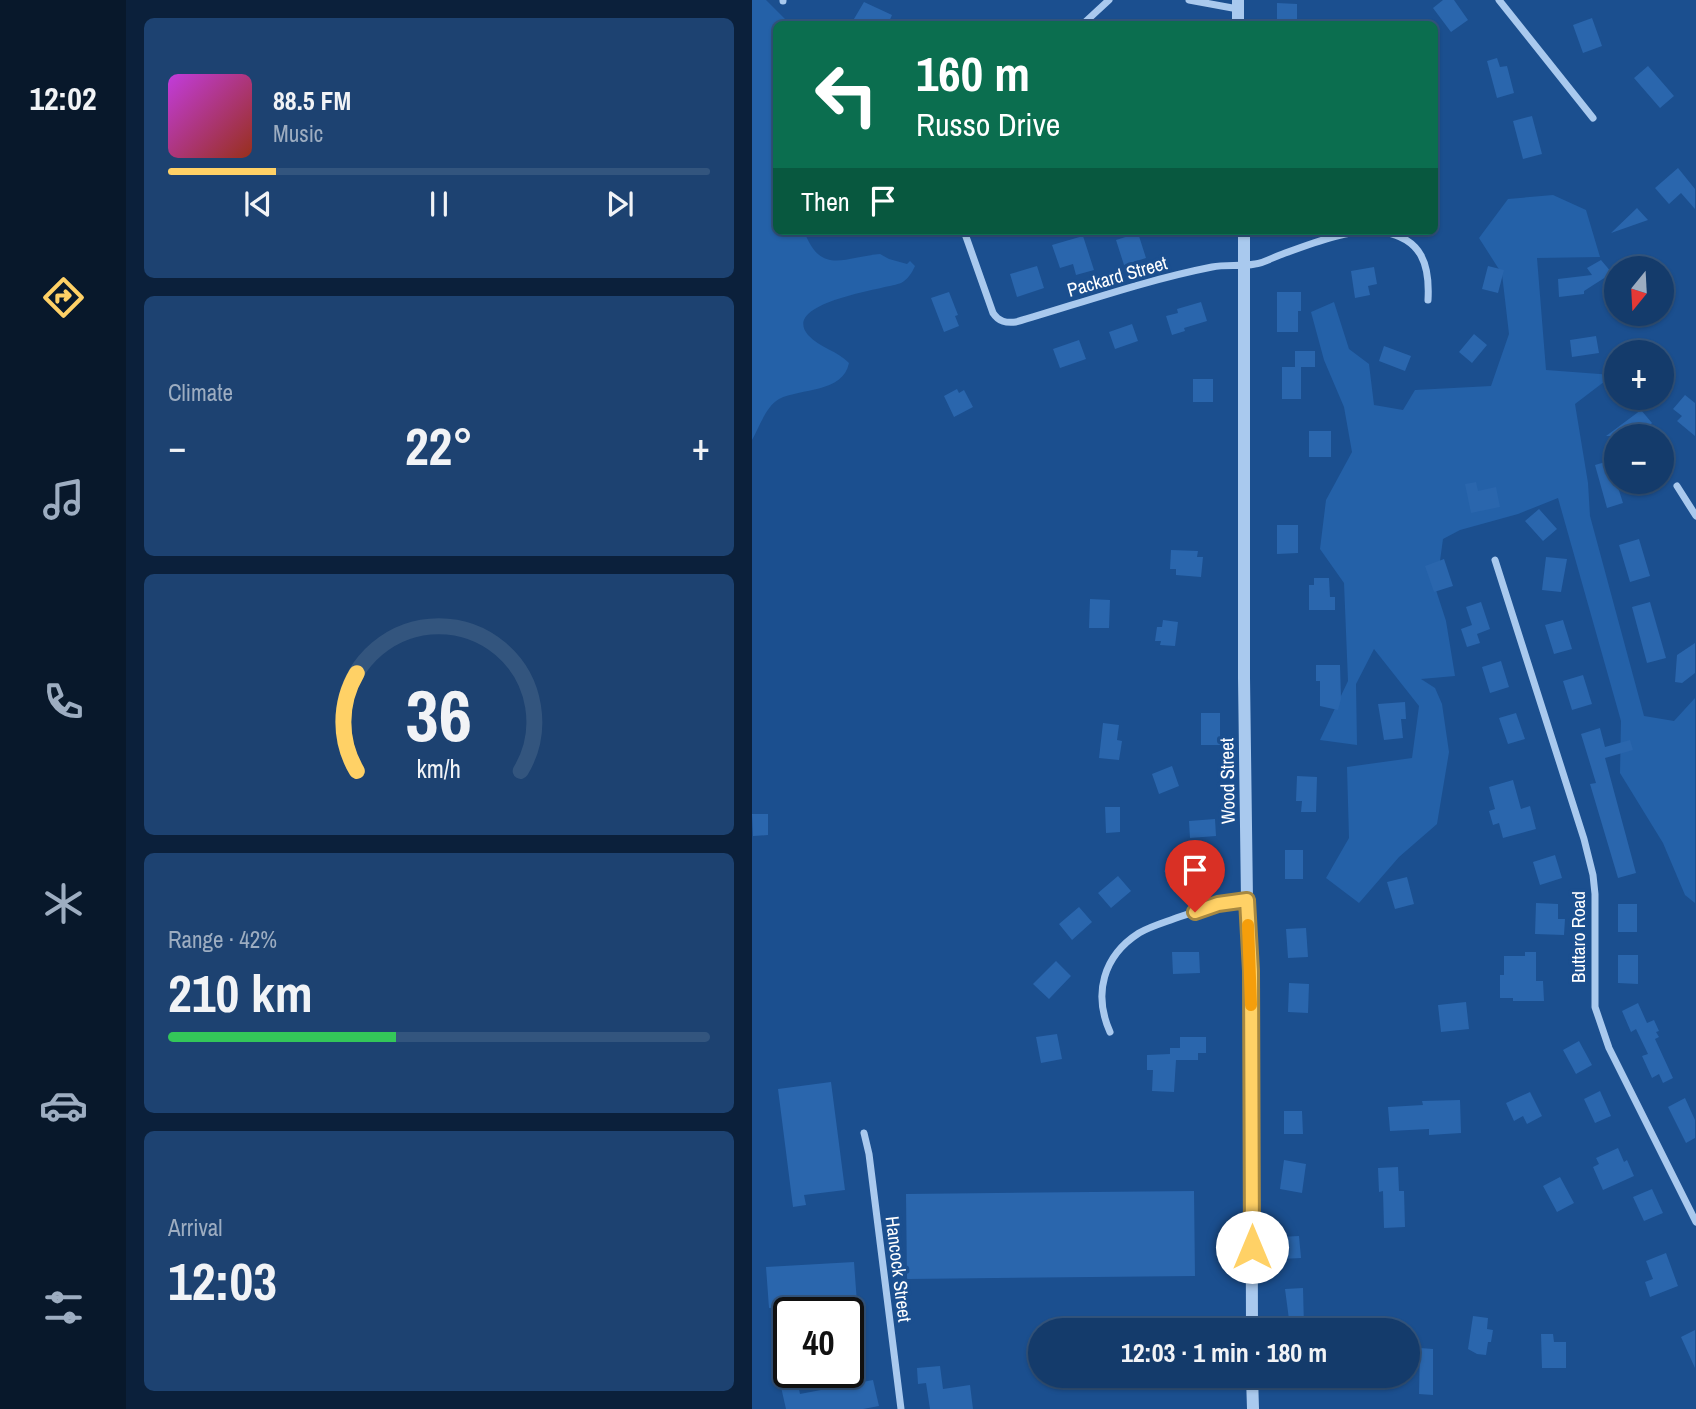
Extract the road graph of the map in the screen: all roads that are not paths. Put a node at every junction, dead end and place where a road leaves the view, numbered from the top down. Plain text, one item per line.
1 (1109, 0) edge
2 (1189, 0) edge
3 (1499, 0) edge
4 (1238, 4) edge
5 (1086, 21) edge
6 (1593, 118) dead end
7 (965, 235) edge
8 (1244, 235) edge
9 (1346, 235) edge
10 (1392, 235) edge
11 (1244, 265) junction
12 (1428, 300) dead end
13 (1677, 486) dead end
14 (1695, 516) edge
15 (1495, 560) dead end
16 (1247, 900) junction
17 (1110, 1032) dead end
18 (864, 1133) dead end
19 (1695, 1222) edge
20 (1252, 1318) edge
21 (1252, 1388) edge
22 (901, 1409) edge
23 (1252, 1409) edge

1 - 5 street
2 - 4 street
3 - 6 street
7 - 11 street, Packard Street
8 - 11 street, Wood Street
9 - 11 street, Packard Street
10 - 12 street, Packard Street
11 - 16 street, Wood Street
13 - 14 street
15 - 19 street, Buttaro Road
16 - 17 street
16 - 20 street, Wood Street
18 - 22 street, Hancock Street
21 - 23 street

